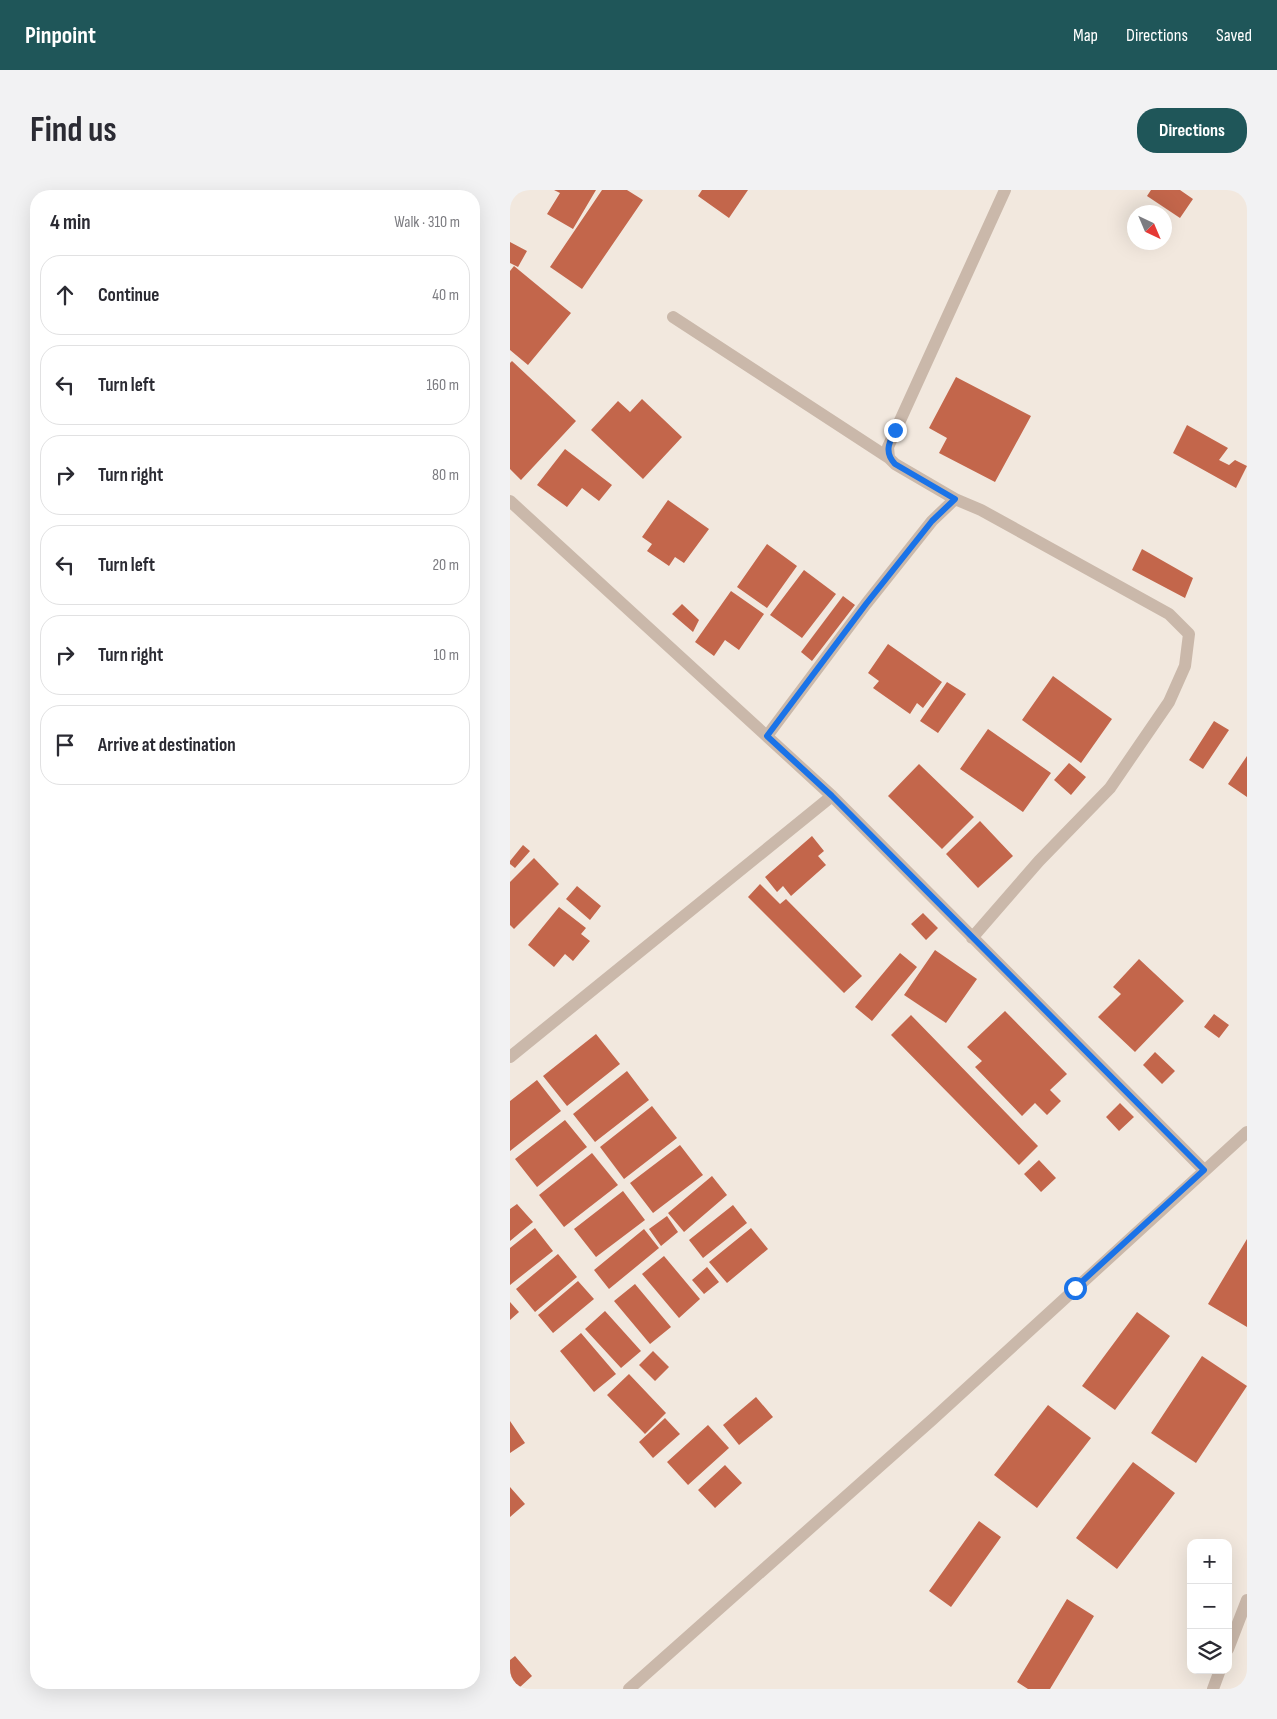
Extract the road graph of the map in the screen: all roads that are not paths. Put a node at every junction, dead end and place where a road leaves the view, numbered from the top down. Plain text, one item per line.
1 (1005, 190) edge
2 (673, 318) dead end
3 (889, 458) junction
4 (955, 499) junction
5 (510, 501) edge
6 (767, 736) junction
7 (832, 796) junction
8 (972, 938) junction
9 (510, 1057) edge
10 (1247, 1132) edge
11 (1204, 1170) junction
12 (1247, 1600) edge
13 (1232, 1639) edge
14 (1219, 1674) edge
15 (629, 1689) edge
16 (1213, 1689) edge

1 - 3 street
2 - 3 street
3 - 4 street
4 - 6 street
4 - 8 street
5 - 6 street
6 - 7 street
7 - 8 street
7 - 9 street
8 - 11 street
10 - 11 street
11 - 15 street
12 - 13 street
14 - 16 street

